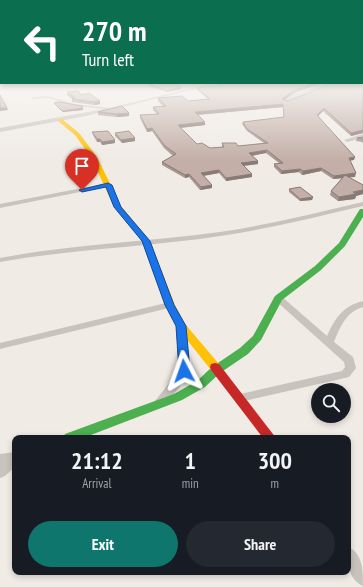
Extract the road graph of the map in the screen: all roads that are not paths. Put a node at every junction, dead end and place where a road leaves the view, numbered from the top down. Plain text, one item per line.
1 (78, 105) edge
2 (127, 105) edge
3 (113, 109) junction
4 (60, 120) junction
5 (0, 130) edge
6 (363, 136) edge
7 (347, 140) dead end
8 (108, 185) junction
9 (363, 204) edge
10 (0, 206) edge
11 (363, 211) edge
12 (146, 241) junction
13 (0, 260) edge
14 (278, 298) junction
15 (363, 304) edge
16 (170, 305) junction
17 (181, 326) junction
18 (329, 343) junction
19 (0, 346) edge
20 (216, 370) junction
21 (240, 398) junction
22 (156, 406) junction
23 (77, 435) edge
24 (268, 435) edge
25 (12, 458) edge
26 (0, 459) edge
27 (12, 461) edge
28 (0, 472) edge
29 (351, 559) edge
30 (363, 578) edge

1 - 3 street
2 - 3 street
3 - 4 street
4 - 5 street
4 - 8 main road
6 - 7 street
8 - 10 street
8 - 12 main road
9 - 12 street
11 - 14 main road
12 - 13 street
12 - 16 main road
14 - 18 street
14 - 20 main road
15 - 18 street
16 - 17 main road
16 - 19 street
17 - 20 main road
17 - 22 street
18 - 21 street
20 - 21 main road
20 - 22 main road
21 - 24 main road
22 - 23 main road
25 - 26 street
27 - 28 street
29 - 30 street

